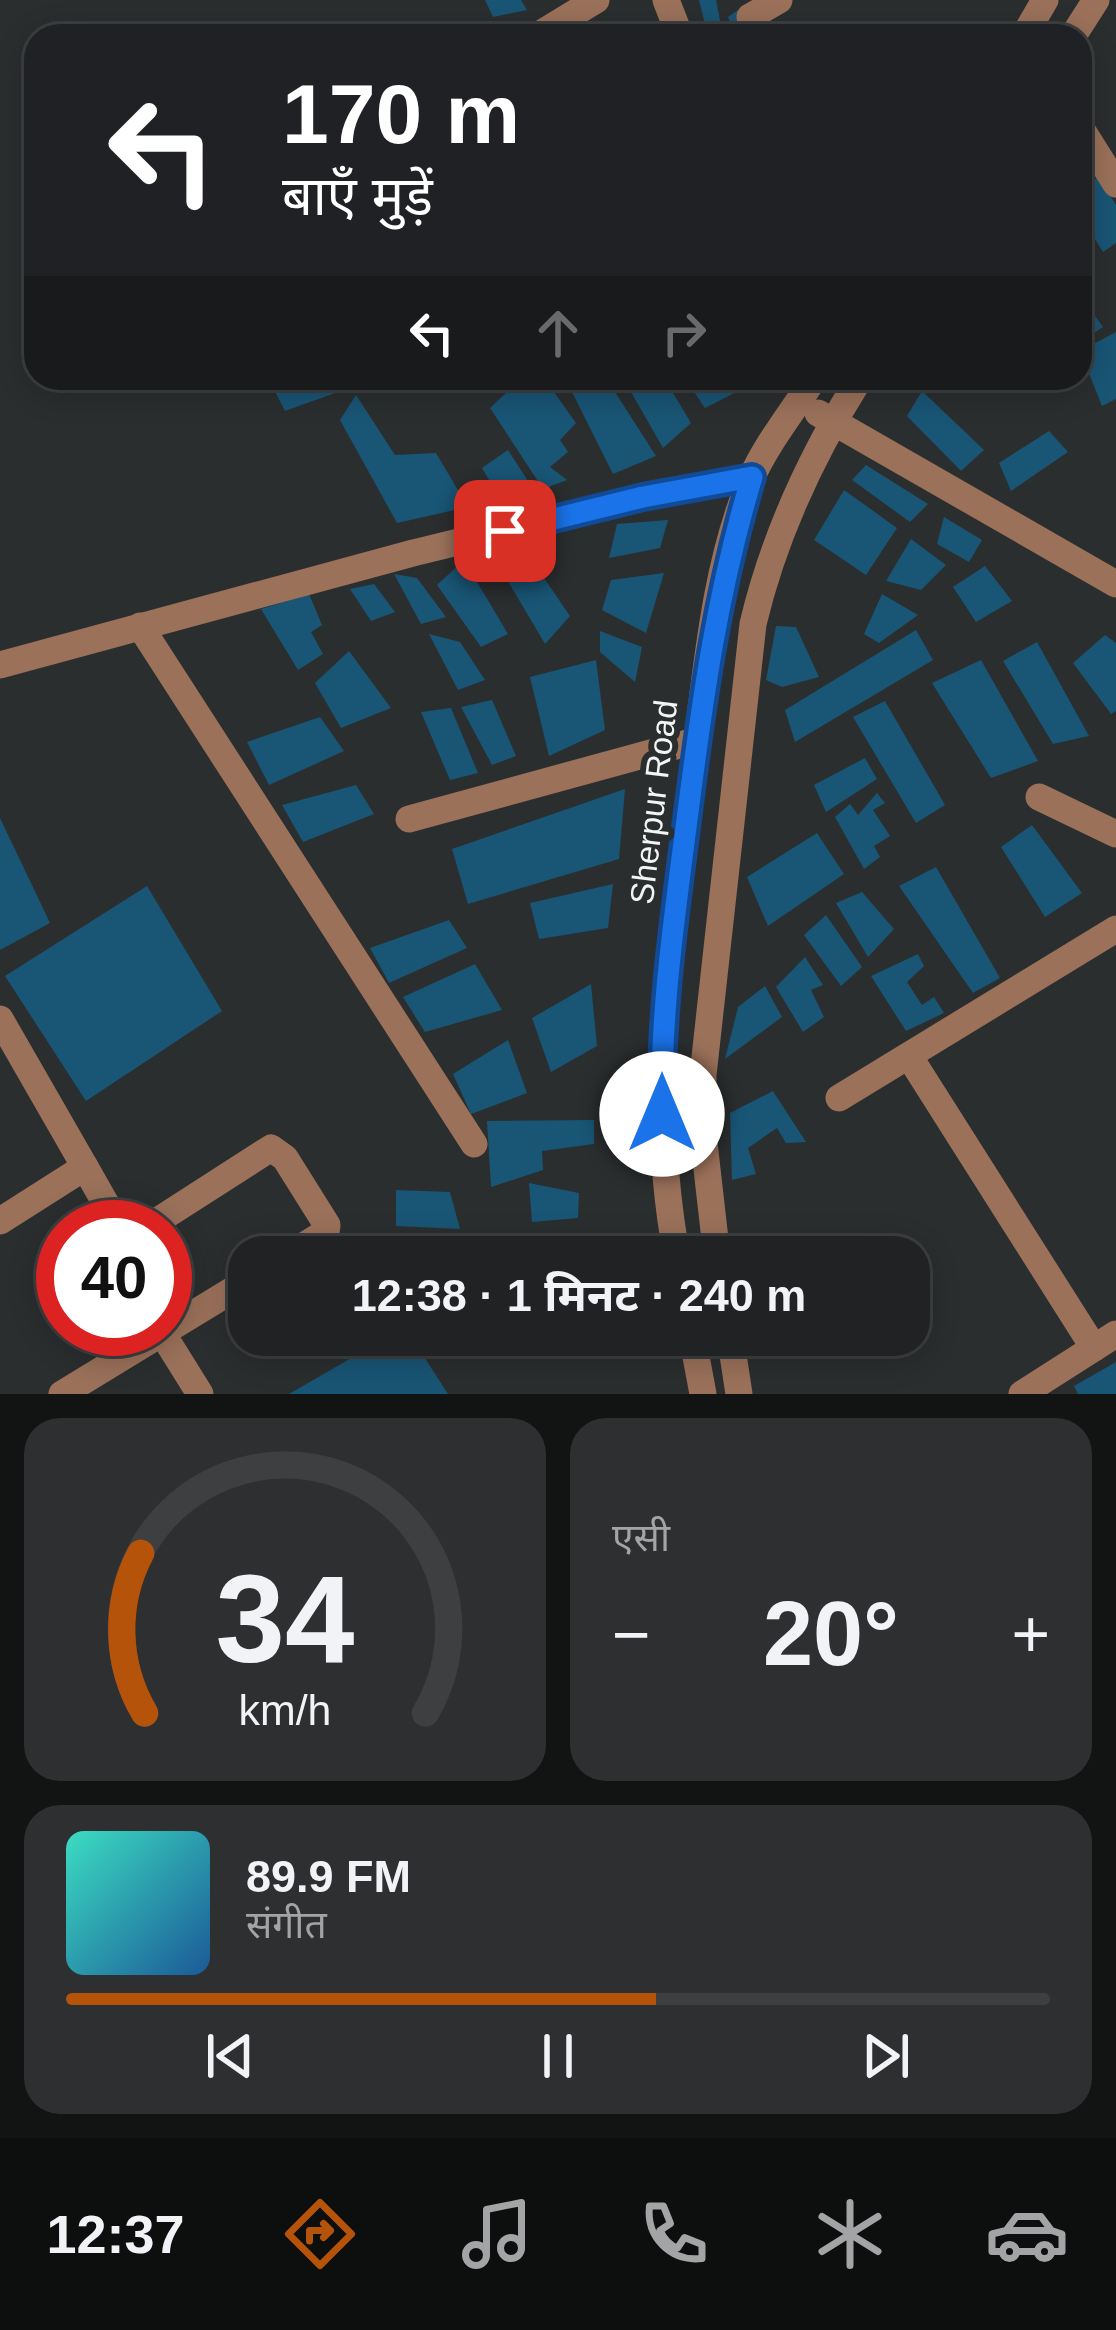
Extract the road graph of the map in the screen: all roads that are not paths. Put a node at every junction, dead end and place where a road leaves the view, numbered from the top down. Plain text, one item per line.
1 (596, 0) edge
2 (779, 0) edge
3 (750, 17) dead end
4 (557, 24) edge
5 (1092, 146) edge
6 (1116, 184) edge
7 (806, 390) edge
8 (813, 390) edge
9 (843, 395) edge
10 (752, 477) junction
11 (1116, 584) edge
12 (140, 626) junction
13 (0, 665) edge
14 (698, 740) junction
15 (1039, 797) dead end
16 (409, 820) dead end
17 (1116, 834) edge
18 (1116, 929) edge
19 (0, 1019) edge
20 (909, 1056) junction
21 (839, 1098) dead end
22 (474, 1144) dead end
23 (85, 1167) junction
24 (104, 1200) edge
25 (190, 1200) edge
26 (0, 1221) edge
27 (320, 1236) edge
28 (674, 1236) edge
29 (715, 1236) edge
30 (228, 1293) edge
31 (192, 1314) edge
32 (1105, 1341) edge
33 (124, 1356) edge
34 (176, 1356) edge
35 (696, 1356) edge
36 (733, 1356) edge
37 (62, 1394) edge
38 (200, 1394) edge
39 (703, 1394) edge
40 (739, 1394) edge
41 (1022, 1394) edge

1 - 4 street
2 - 3 street
5 - 6 street
7 - 10 street, Sherpur Road
8 - 9 street
9 - 11 street
9 - 29 street
10 - 12 street
10 - 14 street, Sherpur Road
12 - 13 street
12 - 22 street
14 - 16 street
14 - 28 street, Sherpur Road
15 - 17 street
18 - 20 street
19 - 23 street
20 - 21 street
20 - 32 street
23 - 24 street
23 - 26 street
25 - 27 street
30 - 31 street
32 - 41 street
33 - 37 street
34 - 38 street
35 - 39 street
36 - 40 street

